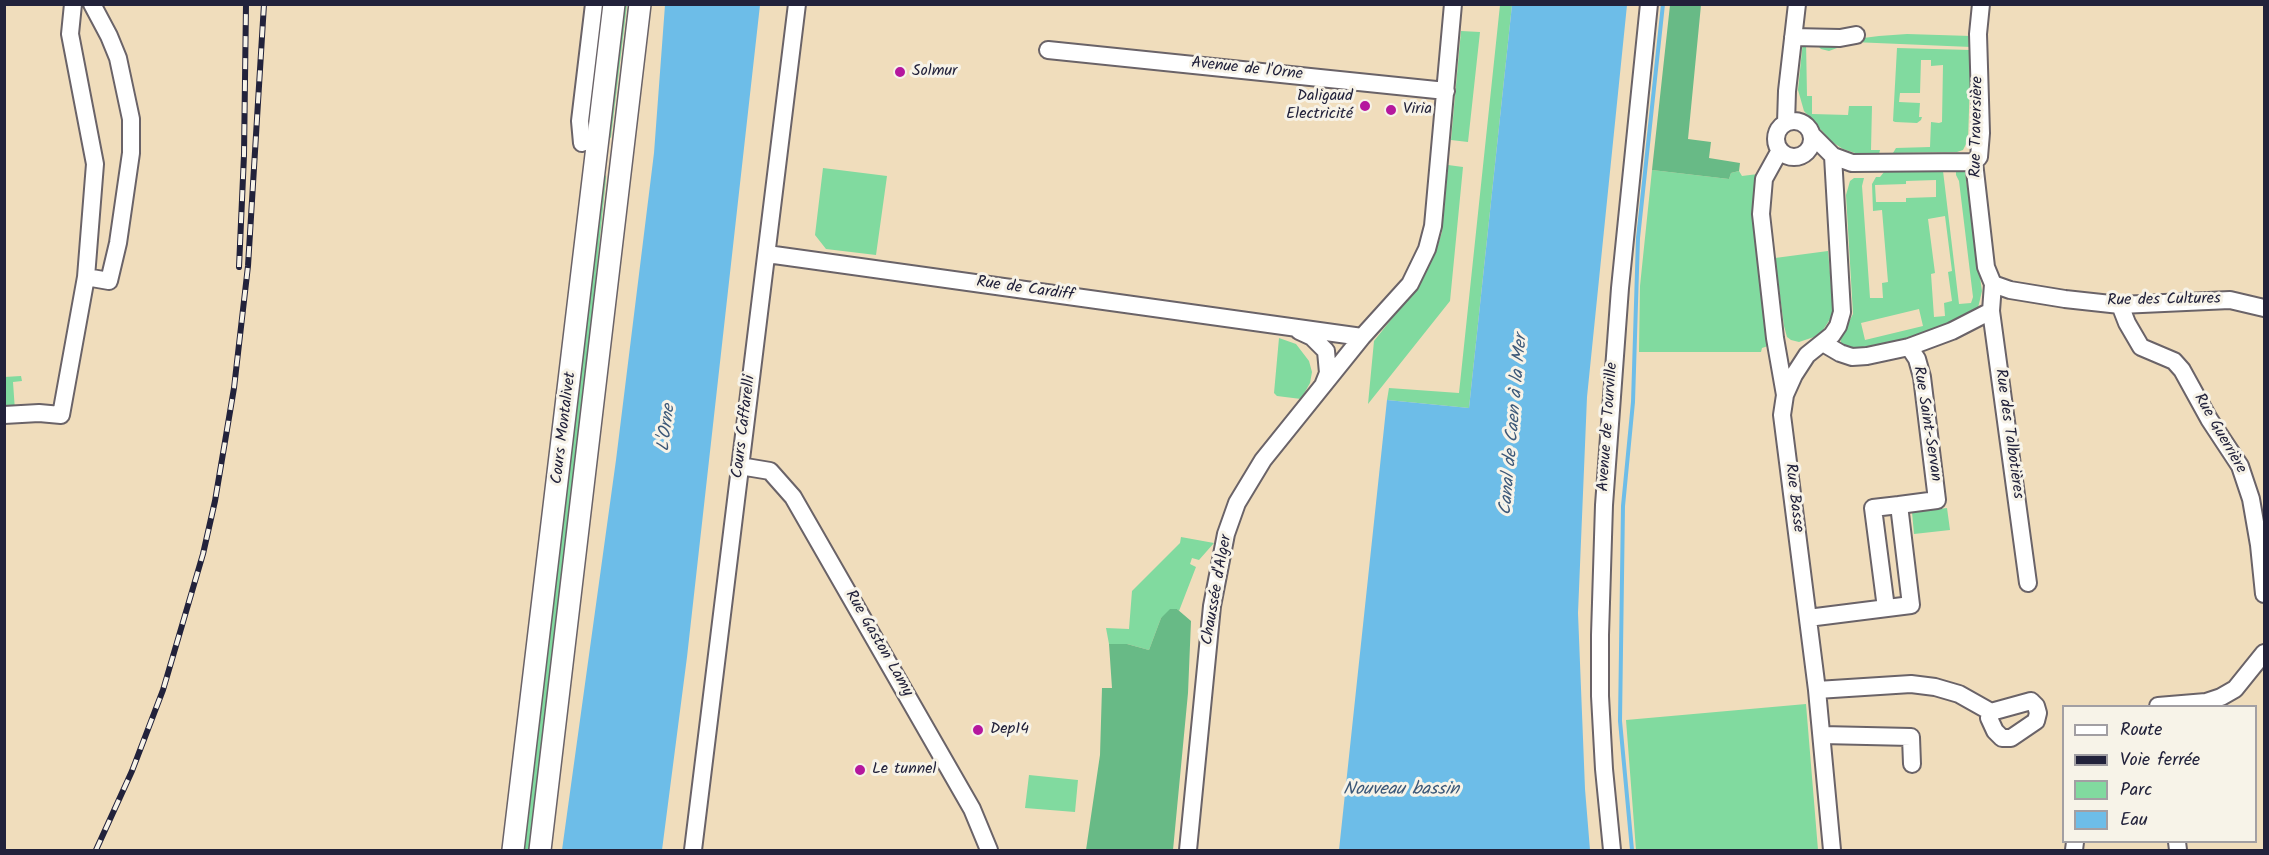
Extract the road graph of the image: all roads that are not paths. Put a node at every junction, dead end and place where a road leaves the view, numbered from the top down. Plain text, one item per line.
1 (73, 4) edge
2 (92, 4) edge
3 (594, 4) edge
4 (614, 4) edge
5 (640, 4) edge
6 (797, 4) edge
7 (1453, 4) edge
8 (1649, 4) edge
9 (1797, 4) edge
10 (1981, 4) edge
11 (1856, 35) dead end
12 (1792, 37) junction
13 (1048, 50) dead end
14 (1446, 91) junction
15 (1786, 123) junction
16 (1811, 134) junction
17 (582, 143) dead end
18 (1780, 150) junction
19 (1804, 154) junction
20 (1833, 156) junction
21 (1974, 162) junction
22 (1861, 164) junction
23 (1835, 197) junction
24 (767, 254) junction
25 (86, 277) junction
26 (1993, 284) junction
27 (2120, 305) junction
28 (2265, 308) edge
29 (1991, 310) junction
30 (1284, 326) junction
31 (1362, 337) junction
32 (1775, 338) junction
33 (1823, 343) junction
34 (1909, 347) junction
35 (1807, 355) junction
36 (1323, 385) junction
37 (1785, 395) junction
38 (4, 415) edge
39 (740, 466) junction
40 (1899, 505) junction
41 (2028, 583) dead end
42 (2265, 594) edge
43 (1886, 608) junction
44 (1808, 618) junction
45 (2265, 653) edge
46 (1817, 690) junction
47 (2170, 705) edge
48 (1991, 712) dead end
49 (1822, 735) junction
50 (1912, 764) dead end
51 (513, 850) edge
52 (540, 850) edge
53 (693, 850) edge
54 (988, 850) edge
55 (1188, 850) edge
56 (1612, 850) edge
57 (1832, 850) edge

1 - 25 street
2 - 25 street
3 - 17 street
4 - 51 main road, Cours Montalivet
5 - 52 main road, Cours Montalivet
6 - 24 street, Cours Caffarelli
7 - 14 street, Chaussée d'Alger
8 - 56 street, Avenue de Tourville
9 - 12 street, Rue Basse
10 - 21 street, Rue Traversière
11 - 12 street
12 - 15 street, Rue Basse
13 - 14 street, Avenue de l'Orne
14 - 31 street, Chaussée d'Alger
15 - 16 street
15 - 18 street, Rue Basse
16 - 19 street
16 - 20 street
18 - 19 street
18 - 32 street, Rue Basse
19 - 20 street
20 - 22 street
20 - 23 street
21 - 22 street
21 - 26 street, Rue Traversière
22 - 23 street
23 - 33 street
24 - 30 street, Rue de Cardiff
24 - 39 street, Cours Caffarelli
25 - 38 street
26 - 27 street, Rue des Cultures
26 - 29 street, Rue des Talbotières
27 - 28 street, Rue des Cultures
27 - 42 street, Rue Guerrière
29 - 34 street
29 - 41 street, Rue des Talbotières
30 - 31 street, Rue de Cardiff
30 - 36 street, Rue de Cardiff
31 - 36 street, Chaussée d'Alger
32 - 35 street
32 - 37 street, Rue Basse
33 - 34 street
33 - 35 street
34 - 40 street, Rue Saint-Servan
35 - 37 street
36 - 55 street, Chaussée d'Alger
37 - 44 street, Rue Basse
39 - 53 street, Cours Caffarelli
39 - 54 street, Rue Gaston Lamy
40 - 43 street
40 - 43 street, Rue Saint-Servan
43 - 44 street
44 - 46 street, Rue Basse
45 - 47 street
46 - 48 street
46 - 49 street, Rue Basse
49 - 50 street
49 - 57 street, Rue Basse

